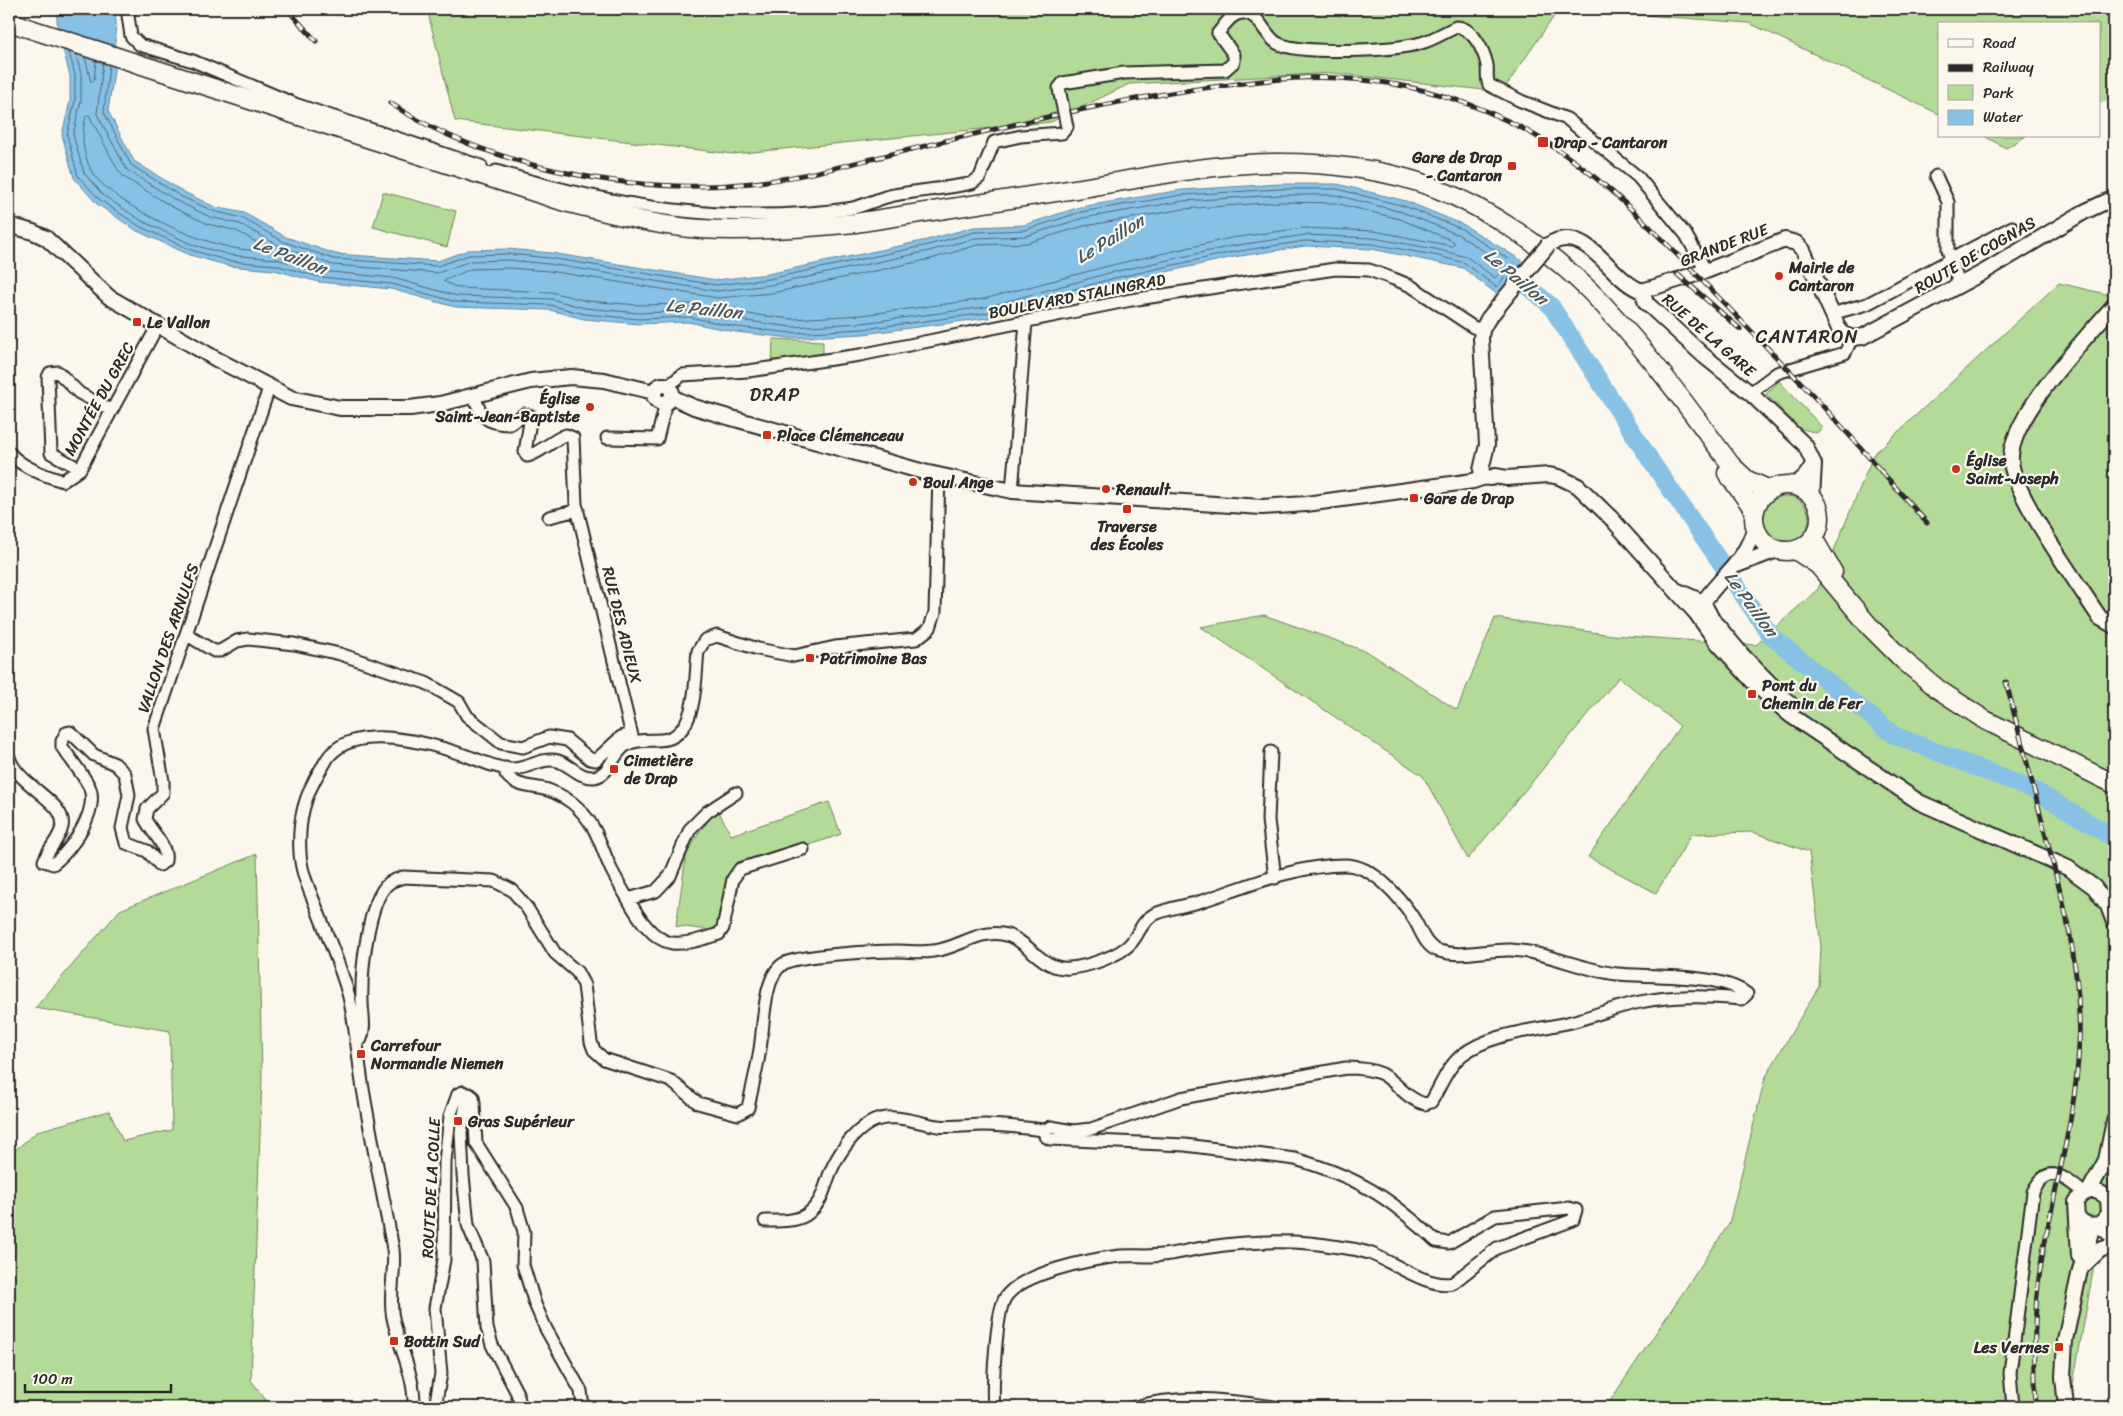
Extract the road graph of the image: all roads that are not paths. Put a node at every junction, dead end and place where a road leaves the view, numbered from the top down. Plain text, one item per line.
1 (127, 9) edge
2 (9, 22) edge
3 (9, 28) edge
4 (49, 38) junction
5 (1936, 176) dead end
6 (1413, 186) junction
7 (2114, 198) edge
8 (9, 225) edge
9 (2012, 227) dead end
10 (1950, 261) junction
11 (1706, 272) junction
12 (1959, 284) junction
13 (1642, 291) junction
14 (2114, 305) edge
15 (1831, 314) junction
16 (1026, 322) junction
17 (1485, 324) junction
18 (158, 325) junction
19 (1852, 338) junction
20 (269, 388) junction
21 (1750, 393) junction
22 (669, 395) junction
23 (474, 396) junction
24 (111, 410) junction
25 (607, 438) dead end
26 (9, 452) edge
27 (1814, 464) junction
28 (80, 468) junction
29 (1489, 469) junction
30 (939, 476) junction
31 (1791, 486) junction
32 (1770, 490) junction
33 (1012, 491) junction
34 (1812, 497) junction
35 (579, 513) junction
36 (549, 517) dead end
37 (1754, 524) junction
38 (1813, 538) junction
39 (1795, 550) junction
40 (1772, 551) junction
41 (1737, 565) junction
42 (1713, 587) junction
43 (1699, 608) junction
44 (2114, 626) edge
45 (187, 635) junction
46 (1727, 637) junction
47 (1820, 734) junction
48 (632, 738) junction
49 (1271, 752) dead end
50 (9, 757) edge
51 (506, 768) junction
52 (2114, 777) edge
53 (2114, 784) edge
54 (736, 793) dead end
55 (803, 849) dead end
56 (1275, 878) junction
57 (628, 899) junction
58 (2114, 922) edge
59 (356, 1041) junction
60 (466, 1093) junction
61 (2114, 1121) edge
62 (1045, 1130) junction
63 (2106, 1160) junction
64 (2083, 1195) junction
65 (2108, 1199) junction
66 (2079, 1219) junction
67 (765, 1220) dead end
68 (2112, 1220) edge
69 (2096, 1225) junction
70 (2114, 1240) edge
71 (2114, 1245) edge
72 (2080, 1270) junction
73 (414, 1407) edge
74 (435, 1407) edge
75 (521, 1407) edge
76 (583, 1407) edge
77 (994, 1407) edge
78 (1135, 1407) edge
79 (1274, 1407) edge
80 (2013, 1407) edge
81 (2066, 1407) edge

1 - 11 street, bridge
2 - 4 main road
3 - 4 main road
4 - 6 main road
5 - 10 street
6 - 32 main road
6 - 37 main road
7 - 12 street, ROUTE DE COGNAS
8 - 18 street
9 - 10 street
10 - 12 street
10 - 15 street
11 - 13 street, GRANDE RUE
11 - 15 street, GRANDE RUE
12 - 19 street, ROUTE DE COGNAS
13 - 17 street, RUE DE LA GARE, bridge
13 - 21 street, RUE DE LA GARE
14 - 44 street
15 - 19 street, GRANDE RUE
16 - 17 street, BOULEVARD STALINGRAD
16 - 22 street, BOULEVARD STALINGRAD
16 - 33 street
17 - 29 street
18 - 20 street
18 - 24 street, MONTÉE DU GREC
19 - 21 street
20 - 23 street
20 - 45 street, VALLON DES ARNULFS
21 - 27 street, RUE DE LA GARE
22 - 23 street
22 - 25 street
22 - 30 street
23 - 35 street, RUE DES ADIEUX
24 - 28 street, MONTÉE DU GREC
24 - 28 street
26 - 28 street, MONTÉE DU GREC
27 - 31 street
27 - 34 street
29 - 33 street
29 - 43 street
30 - 33 street
30 - 48 street
31 - 32 main road
31 - 34 main road
32 - 37 main road
34 - 38 main road
35 - 36 street
35 - 48 street, RUE DES ADIEUX
37 - 40 main road
37 - 41 street
38 - 39 main road
38 - 52 main road
39 - 40 main road
39 - 53 main road
40 - 41 street
41 - 42 street
42 - 43 street
42 - 46 street
43 - 46 street
43 - 47 street
45 - 48 street
45 - 50 street, VALLON DES ARNULFS
46 - 47 street
47 - 58 street
48 - 51 street
49 - 56 street
51 - 57 street
51 - 59 street, ROUTE DE LA COLLE
54 - 57 street
55 - 57 street
56 - 59 street
56 - 62 street
59 - 73 street, ROUTE DE LA COLLE
60 - 74 street, ROUTE DE LA COLLE
60 - 75 street, ROUTE DE LA COLLE
60 - 76 street
61 - 63 street
62 - 67 street
62 - 77 street
63 - 64 street
63 - 65 street
64 - 65 street
64 - 66 street
64 - 80 street
65 - 68 street
66 - 69 street
66 - 72 street
68 - 69 street
69 - 70 street
69 - 72 street
71 - 72 street
72 - 81 street
78 - 79 street

